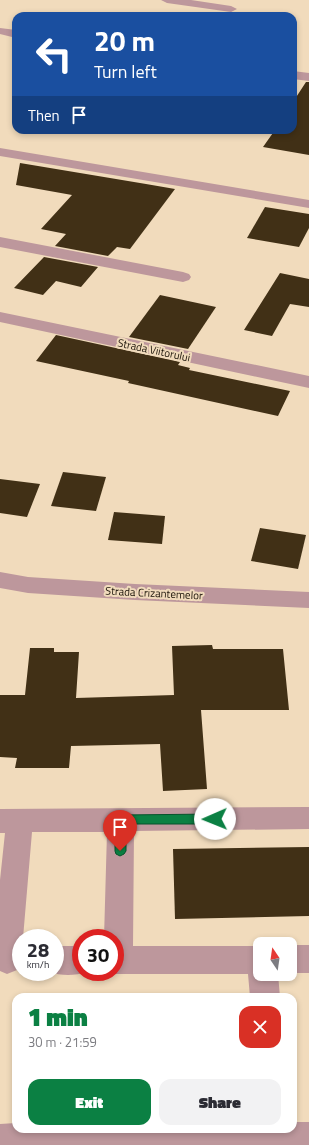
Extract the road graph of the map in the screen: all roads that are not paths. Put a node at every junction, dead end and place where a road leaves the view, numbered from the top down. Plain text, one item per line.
1 (167, 0) edge
2 (231, 9) dead end
3 (0, 31) edge
4 (12, 33) edge
5 (297, 75) edge
6 (309, 77) edge
7 (0, 152) edge
8 (309, 204) edge
9 (0, 242) edge
10 (183, 277) dead end
11 (0, 317) edge
12 (309, 382) edge
13 (0, 580) edge
14 (309, 600) edge
15 (309, 818) edge
16 (121, 820) junction
17 (9, 821) edge
18 (118, 929) edge
19 (309, 959) edge
20 (9, 960) edge
21 (124, 960) edge
22 (253, 960) edge
23 (297, 960) edge
24 (264, 981) edge
25 (265, 993) edge
26 (276, 1137) edge
27 (309, 1138) edge
28 (0, 1140) edge

1 - 2 street
3 - 4 street
5 - 6 street
7 - 8 street
9 - 10 street
11 - 12 street, Strada Viitorului
13 - 14 street, Strada Crizantemelor
15 - 16 street
16 - 17 street
16 - 18 street
17 - 20 street
19 - 23 street
21 - 22 street
24 - 25 street
26 - 27 street
26 - 28 street

